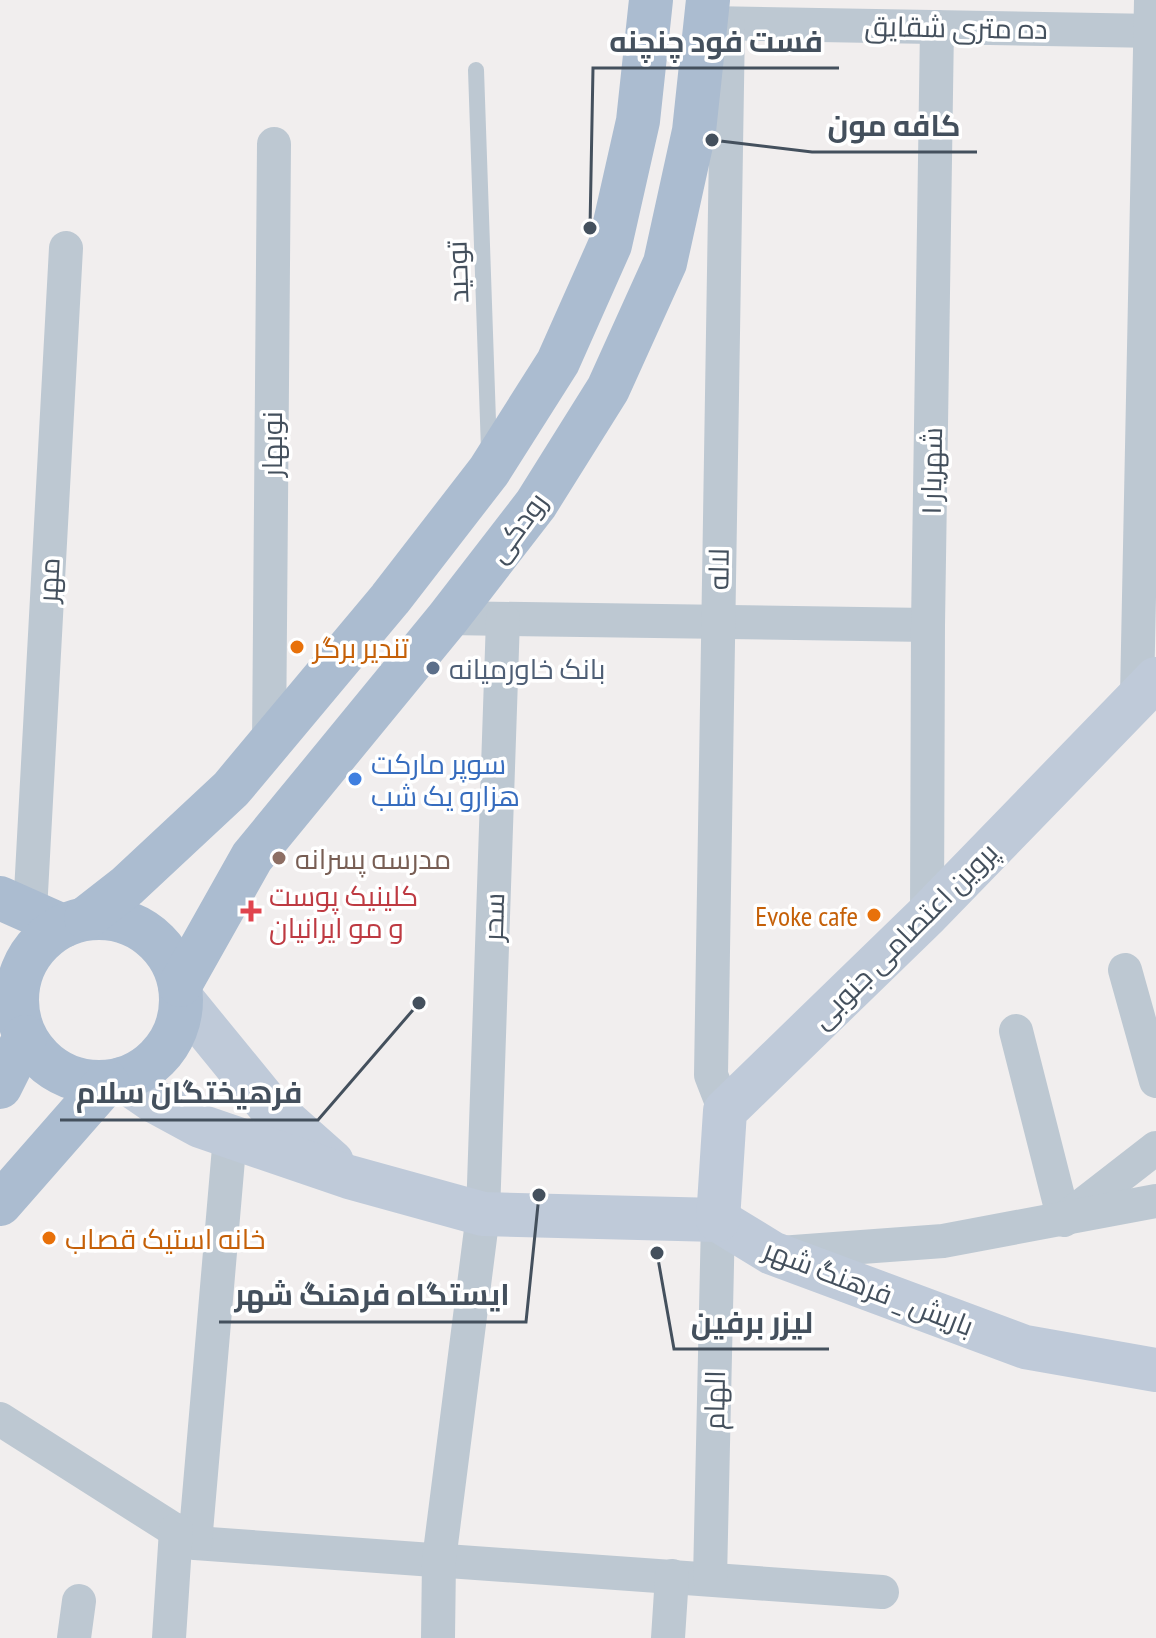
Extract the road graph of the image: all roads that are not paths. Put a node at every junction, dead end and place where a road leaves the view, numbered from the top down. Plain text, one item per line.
1 (651, 0) edge
2 (845, 13) edge
3 (715, 16) edge
4 (1153, 21) edge
5 (937, 27) junction
6 (476, 70) dead end
7 (274, 144) dead end
8 (66, 248) dead end
9 (518, 425) junction
10 (563, 462) junction
11 (489, 471) junction
12 (448, 618) junction
13 (503, 619) junction
14 (717, 622) junction
15 (928, 625) junction
16 (1146, 687) edge
17 (269, 745) junction
18 (45, 913) edge
19 (927, 915) junction
20 (1125, 970) dead end
21 (181, 992) junction
22 (14, 1009) edge
23 (1016, 1031) dead end
24 (114, 1081) junction
25 (1156, 1081) edge
26 (0, 1087) edge
27 (725, 1111) junction
28 (230, 1136) junction
29 (1156, 1148) edge
30 (349, 1177) junction
31 (1156, 1201) edge
32 (0, 1204) edge
33 (483, 1214) junction
34 (718, 1220) junction
35 (1064, 1220) junction
36 (772, 1253) junction
37 (1156, 1370) edge
38 (0, 1419) edge
39 (185, 1536) junction
40 (439, 1560) junction
41 (672, 1576) junction
42 (710, 1579) junction
43 (882, 1592) dead end
44 (79, 1601) dead end
45 (74, 1638) edge
46 (169, 1638) edge
47 (438, 1638) edge
48 (668, 1638) edge

1 - 9 main road, رودکى
2 - 3 street, ده متری شقایق
2 - 5 street, ده متری شقایق
3 - 10 main road, رودکى
3 - 14 street, لاله
4 - 5 street, ده متری شقایق
4 - 16 street
5 - 15 street, شهریار ۱
6 - 11 lane, توحید
7 - 17 street, نوبهار
8 - 18 street, مهر
9 - 10 main road
9 - 11 main road, رودکى
10 - 12 main road, رودکى
11 - 17 main road, رودکى
12 - 13 street
12 - 21 main road, رودکى
13 - 14 street
13 - 33 street, سحر
14 - 15 street
14 - 27 street, لاله
15 - 19 street, شهریار ۱
16 - 19 main road, پروین اعتصامی جنوبی
17 - 18 main road, رودکى
18 - 21 main road
18 - 22 main road
19 - 27 main road, پروین اعتصامی جنوبی
20 - 25 street
21 - 24 main road
21 - 30 main road
22 - 24 main road
22 - 26 main road
23 - 35 street
24 - 28 main road, باریش _ فرهنگ شهر
24 - 32 main road
27 - 34 main road
28 - 30 main road, باریش _ فرهنگ شهر
28 - 39 street
29 - 35 street
30 - 33 main road, باریش _ فرهنگ شهر
31 - 35 street
33 - 34 main road, باریش _ فرهنگ شهر
33 - 40 street, سحر
34 - 36 main road, باریش _ فرهنگ شهر
34 - 42 street, الهام
35 - 36 street
36 - 37 main road, باریش _ فرهنگ شهر
38 - 39 street
39 - 40 street
39 - 46 street
40 - 41 street
40 - 47 street, سحر
41 - 42 street
41 - 48 street
42 - 43 street
44 - 45 street

